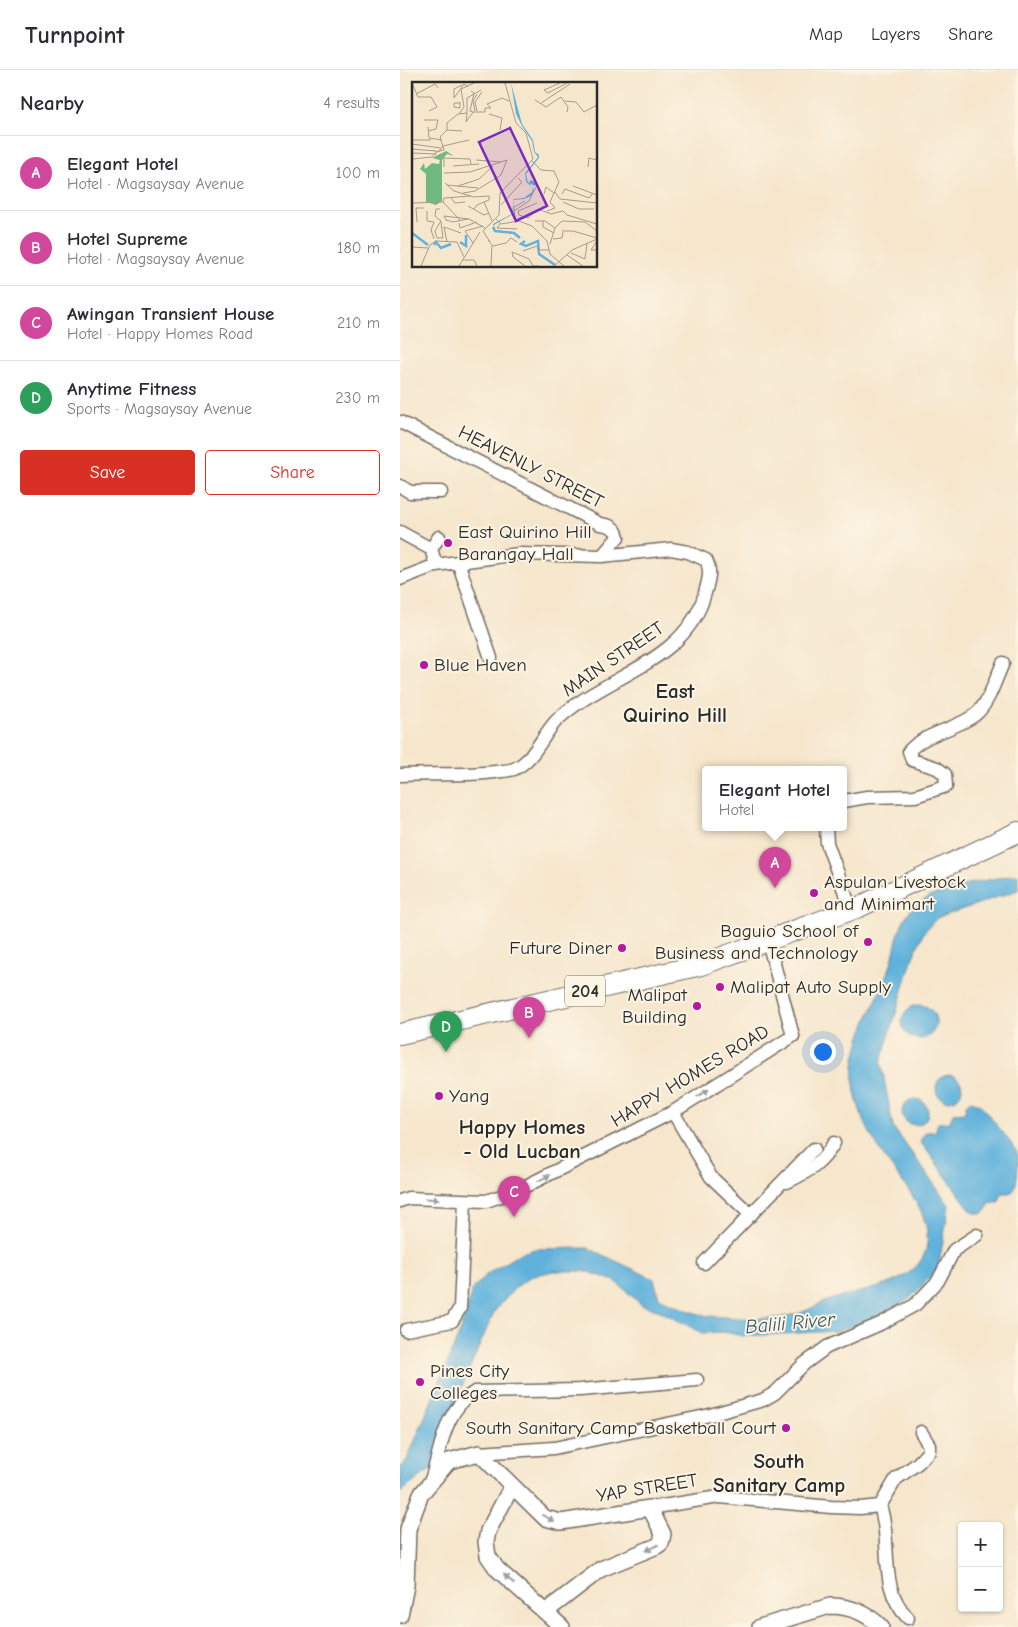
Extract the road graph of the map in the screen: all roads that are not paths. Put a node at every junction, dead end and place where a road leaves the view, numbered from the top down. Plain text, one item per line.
1 (400, 422) edge
2 (400, 486) edge
3 (441, 492) dead end
4 (400, 532) edge
5 (439, 537) dead end
6 (431, 549) junction
7 (602, 556) junction
8 (458, 562) junction
9 (436, 565) junction
10 (400, 579) edge
11 (491, 658) dead end
12 (1003, 663) dead end
13 (400, 775) edge
14 (847, 801) edge
15 (826, 831) edge
16 (1018, 832) edge
17 (851, 910) junction
18 (768, 941) junction
19 (400, 1034) edge
20 (673, 1112) junction
21 (834, 1143) dead end
22 (814, 1149) dead end
23 (782, 1184) junction
24 (400, 1201) edge
25 (465, 1201) junction
26 (751, 1215) junction
27 (977, 1235) dead end
28 (704, 1263) dead end
29 (406, 1330) dead end
30 (697, 1380) dead end
31 (921, 1432) dead end
32 (479, 1453) junction
33 (431, 1481) junction
34 (512, 1486) junction
35 (880, 1506) junction
36 (650, 1508) junction
37 (545, 1612) junction
38 (400, 1615) edge
39 (908, 1618) dead end
40 (562, 1627) edge
41 (760, 1627) edge
42 (881, 1627) edge

1 - 7 street, HEAVENLY STREET
2 - 3 street
4 - 6 street
5 - 6 street
6 - 9 street
7 - 8 street
7 - 13 street, MAIN STREET
8 - 9 street
8 - 11 street
9 - 10 street
12 - 14 street
15 - 17 street
16 - 17 highway, 204
17 - 18 highway, 204
18 - 19 highway, 204
20 -> 18 street, HAPPY HOMES ROAD
25 -> 20 street, HAPPY HOMES ROAD
20 - 26 street
21 - 23 street
22 - 23 street
23 - 26 street
24 -> 25 street, HAPPY HOMES ROAD
25 - 29 street
26 - 28 street
27 - 32 street
30 - 33 street
31 - 35 street
32 - 33 street
32 - 34 street, YAP STREET
33 - 38 street
34 -> 36 street, YAP STREET
37 -> 34 street
35 - 36 street, YAP STREET
35 - 39 street
36 -> 37 street
37 - 40 street
41 - 42 street

